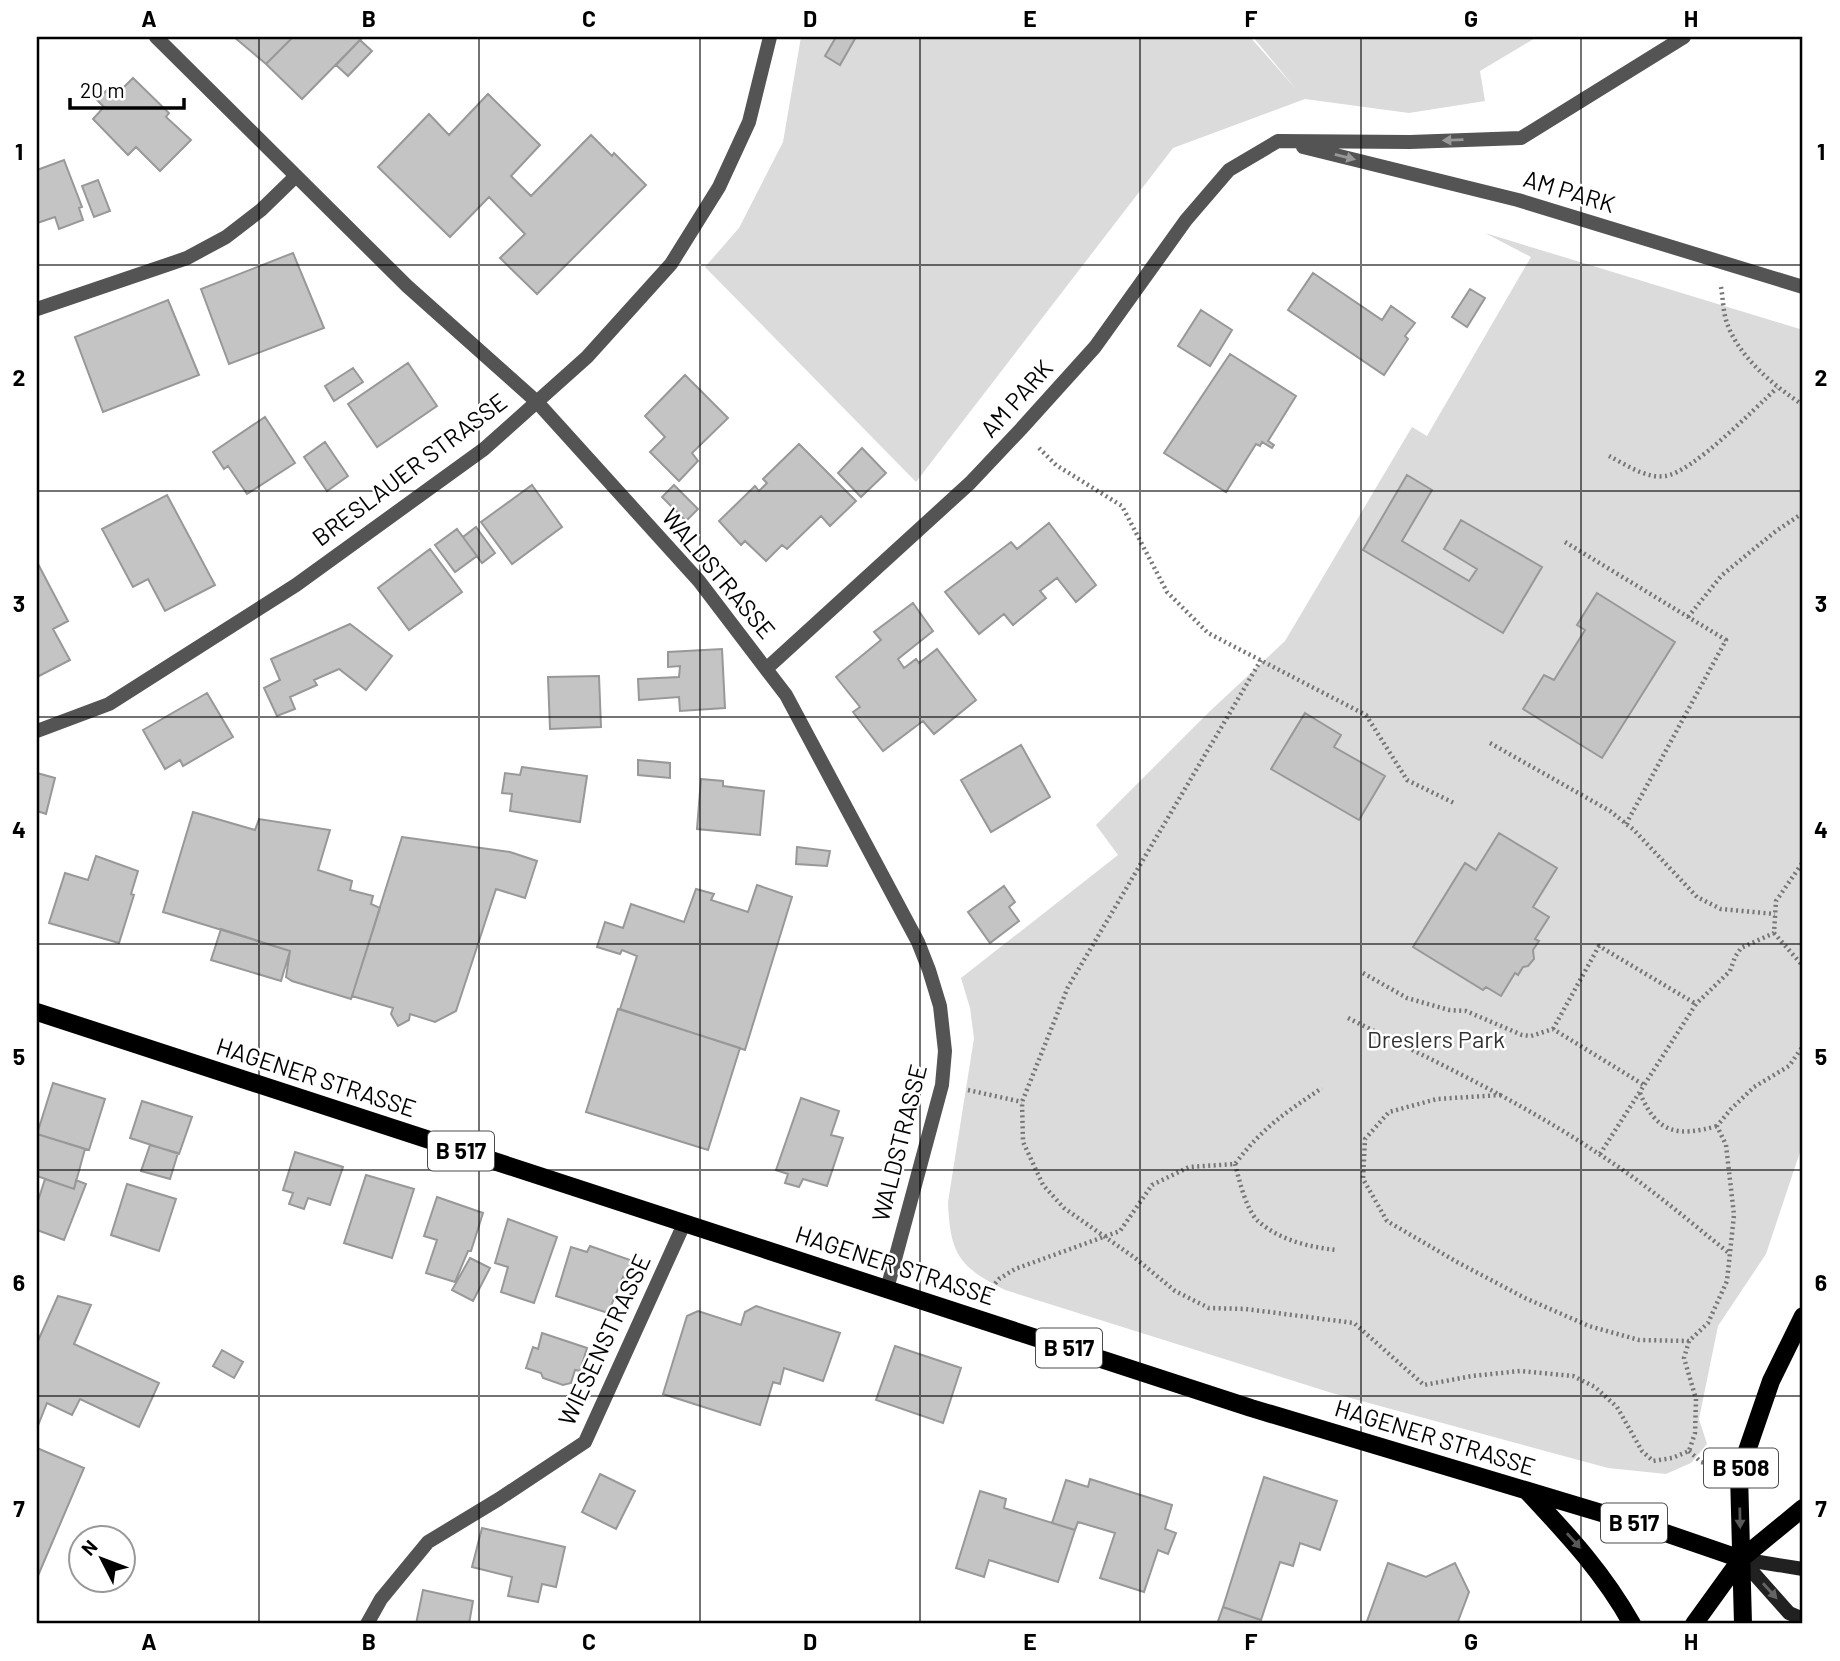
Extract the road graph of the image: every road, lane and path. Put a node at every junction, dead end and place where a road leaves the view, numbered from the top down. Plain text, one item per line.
1 (156, 37) edge
2 (771, 37) edge
3 (1684, 37) edge
4 (1278, 141) junction
5 (296, 176) junction
6 (1717, 262) junction
7 (1803, 287) edge
8 (37, 309) edge
9 (1777, 388) junction
10 (537, 402) junction
11 (1803, 405) edge
12 (1021, 429) junction
13 (1609, 456) dead end
14 (1803, 513) edge
15 (1565, 542) dead end
16 (1688, 617) junction
17 (1261, 660) junction
18 (766, 669) junction
19 (37, 731) edge
20 (1490, 743) dead end
21 (1456, 804) dead end
22 (1626, 824) junction
23 (1803, 862) edge
24 (1775, 914) junction
25 (1774, 933) junction
26 (1803, 966) edge
27 (1363, 974) dead end
28 (1696, 1004) junction
29 (37, 1012) edge
30 (1348, 1018) dead end
31 (1553, 1029) junction
32 (1803, 1046) edge
33 (942, 1085) junction
34 (1644, 1085) junction
35 (1322, 1088) dead end
36 (1640, 1093) junction
37 (1501, 1095) junction
38 (1022, 1101) junction
39 (1717, 1126) junction
40 (1600, 1154) junction
41 (1236, 1164) junction
42 (684, 1224) junction
43 (1105, 1237) junction
44 (1336, 1250) dead end
45 (1730, 1254) junction
46 (887, 1289) junction
47 (968, 1316) junction
48 (1803, 1317) edge
49 (1689, 1341) junction
50 (1527, 1491) junction
51 (1803, 1508) edge
52 (1741, 1559) junction
53 (1803, 1569) edge
54 (1803, 1619) edge
55 (367, 1624) edge
56 (1632, 1624) edge
57 (1695, 1624) edge
58 (1743, 1624) edge

1 - 5 street, WALDSTRASSE
2 - 10 street, BRESLAUER STRASSE
3 -> 4 street, AM PARK
4 -> 6 street, AM PARK
4 - 12 street, AM PARK
5 - 8 street
5 - 10 street, WALDSTRASSE
6 - 7 street, AM PARK
6 - 9 path
9 - 11 path
9 - 13 path
10 - 18 street, WALDSTRASSE
10 - 19 street, BRESLAUER STRASSE
12 - 17 path
12 - 18 street, AM PARK
14 - 16 path
15 - 16 path
16 - 22 path
17 - 21 path
17 - 38 path
18 - 33 street, WALDSTRASSE
20 - 22 path
22 - 24 path
23 - 24 path
24 - 25 path
25 - 26 path
25 - 28 path
27 - 31 path
28 - 31 path
28 - 34 path
29 - 42 main road, HAGENER STRASSE / B 517
30 - 37 path
31 - 34 path
32 - 39 path
33 - 38 path
33 - 46 street, WALDSTRASSE
34 - 36 path
35 - 41 path
36 - 39 path
36 - 40 path
37 - 40 path
37 - 49 path
38 - 43 path
39 - 45 path
40 - 45 path
41 - 43 path
41 - 44 path
42 - 46 main road, HAGENER STRASSE / B 517
42 - 55 street, WIESENSTRASSE
43 - 47 path
43 - 49 path
45 - 49 path
46 - 47 main road, HAGENER STRASSE / B 517
47 - 50 main road, HAGENER STRASSE / B 517
48 -> 52 main road, B 508
50 - 52 main road, HAGENER STRASSE / B 517
50 -> 56 main road, B 517
51 - 52 main road
52 - 53 main road, HAGENER STRASSE
52 -> 54 main road, HAGENER STRASSE
52 - 57 main road
52 - 58 main road

